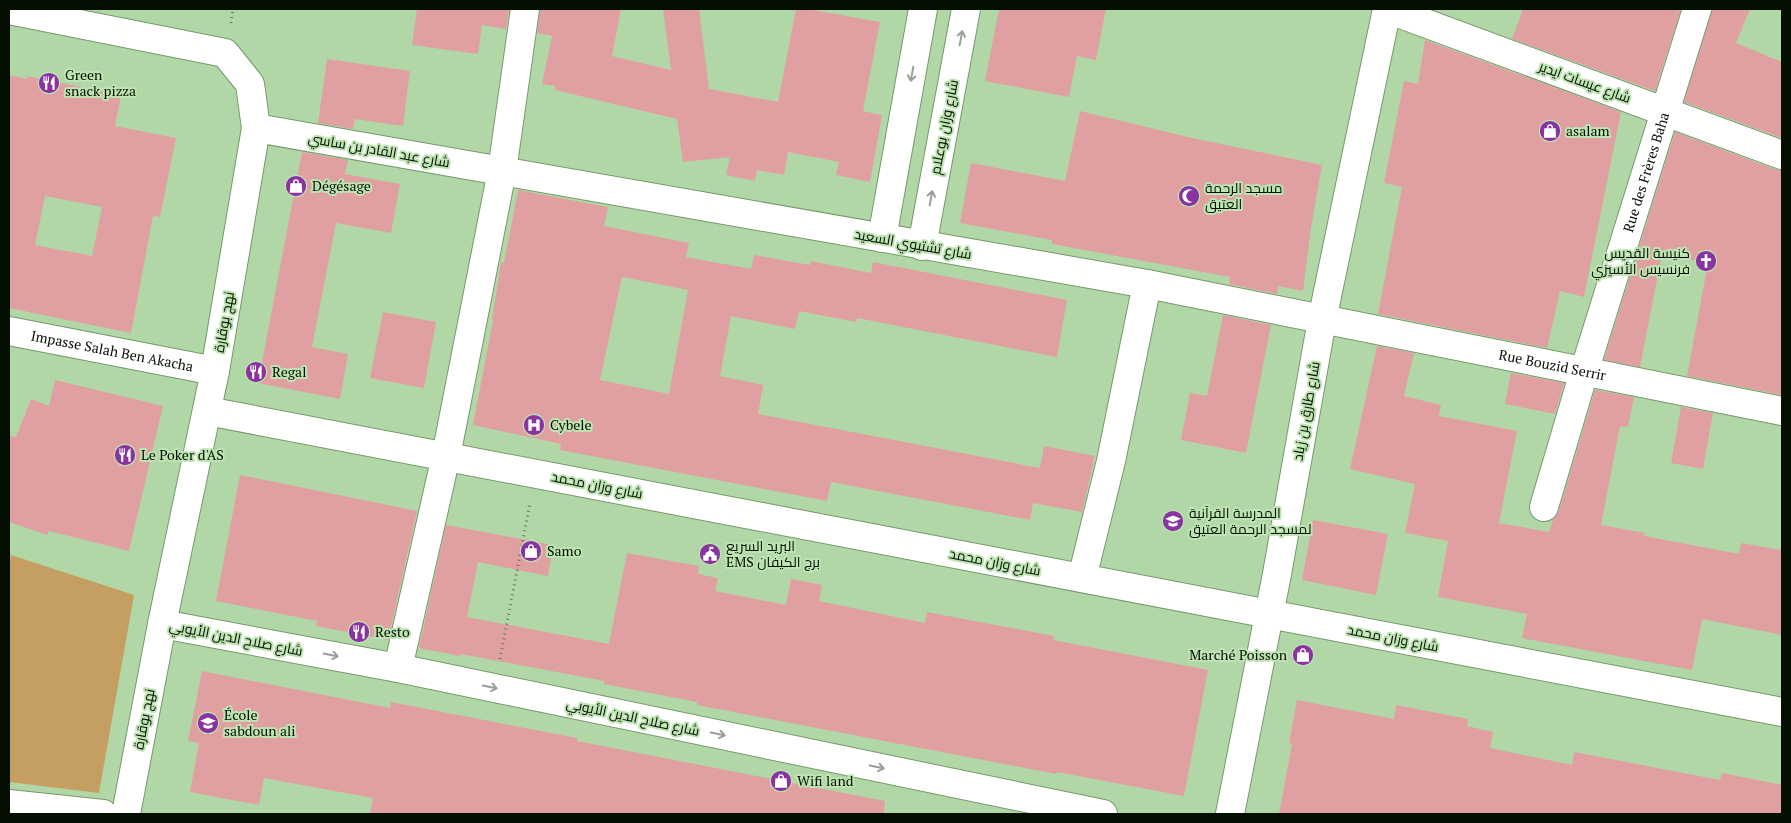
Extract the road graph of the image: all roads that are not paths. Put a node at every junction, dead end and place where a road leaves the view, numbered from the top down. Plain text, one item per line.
1 (525, 9) edge
2 (923, 9) edge
3 (966, 9) edge
4 (1387, 9) edge
5 (1697, 9) edge
6 (9, 10) edge
7 (43, 12) edge
8 (1664, 112) junction
9 (256, 128) junction
10 (1782, 155) edge
11 (502, 171) junction
12 (882, 238) junction
13 (922, 246) junction
14 (1147, 284) junction
15 (1322, 320) junction
16 (9, 331) edge
17 (215, 371) junction
18 (1584, 372) junction
19 (208, 411) junction
20 (1782, 411) edge
21 (446, 456) junction
22 (1544, 507) dead end
23 (1082, 578) junction
24 (1268, 614) junction
25 (162, 624) junction
26 (398, 668) junction
27 (1782, 712) edge
28 (9, 804) edge
29 (103, 814) edge
30 (126, 814) edge
31 (1104, 814) edge
32 (1230, 814) edge

1 - 11 street
2 -> 12 street
13 -> 3 street, شارع وزان بوعلام
4 - 8 street, شارع عيسات ايدير
4 - 15 street, شارع طارق بن زياد
5 - 8 street, Rue des Frères Baha
6 - 7 street, نهج بوقارة
7 - 9 street, نهج بوقارة
8 - 10 street, شارع عيسات ايدير
8 - 18 street, Rue des Frères Baha
9 - 11 street, شارع عبد القادر بن ساسي
9 - 17 street, نهج بوقارة
11 - 12 street, شارع تشتيوي السعيد
11 - 21 street
12 - 13 street, شارع تشتيوي السعيد
13 - 14 street, شارع تشتيوي السعيد
14 - 15 street, شارع تشتيوي السعيد
14 - 23 street
15 - 18 street, Rue Bouzid Serrir
15 - 24 street, شارع طارق بن زياد
16 - 17 street, Impasse Salah Ben Akacha
17 - 19 street, نهج بوقارة
18 - 20 street, Rue Bouzid Serrir
18 - 22 street, Rue des Frères Baha
19 - 21 street, شارع وزان محمد
19 - 25 street, نهج بوقارة
21 - 23 street, شارع وزان محمد
21 - 26 street
23 - 24 street, شارع وزان محمد
24 - 27 street, شارع وزان محمد
24 - 32 street, شارع طارق بن زياد
25 -> 26 street, شارع صلاح الدين الأيوبي
25 - 30 street, نهج بوقارة
26 -> 31 street, شارع صلاح الدين الأيوبي
28 - 29 street

